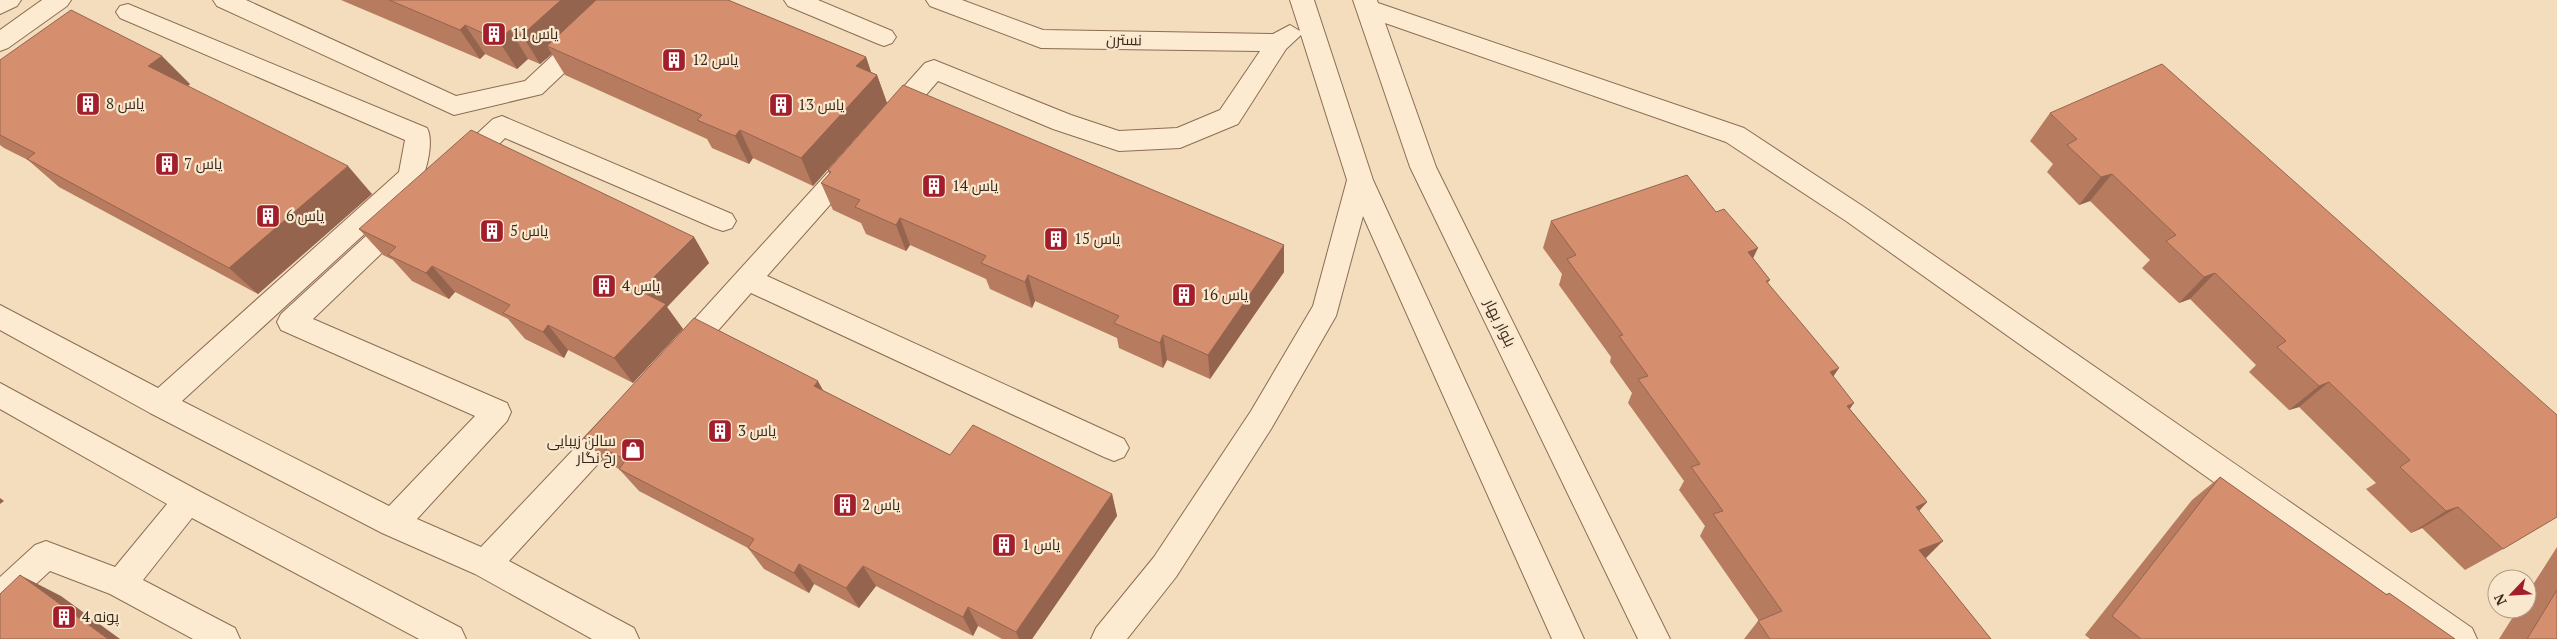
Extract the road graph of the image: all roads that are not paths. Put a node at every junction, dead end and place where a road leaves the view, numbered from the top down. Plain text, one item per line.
1 (9, 0) edge
2 (58, 0) edge
3 (225, 0) edge
4 (627, 0) edge
5 (796, 0) edge
6 (938, 0) edge
7 (1367, 4) edge
8 (0, 6) edge
9 (1306, 10) edge
10 (128, 12) dead end
11 (884, 37) dead end
12 (0, 42) edge
13 (1278, 43) junction
14 (444, 180) edge
15 (1360, 180) junction
16 (422, 200) edge
17 (723, 221) dead end
18 (749, 280) junction
19 (0, 316) edge
20 (668, 367) edge
21 (0, 395) edge
22 (160, 404) junction
23 (634, 404) edge
24 (1114, 448) dead end
25 (188, 501) junction
26 (393, 523) junction
27 (486, 564) junction
28 (121, 584) junction
29 (0, 597) edge
30 (224, 639) edge
31 (450, 639) edge
32 (622, 639) edge
33 (1107, 639) edge
34 (1568, 639) edge
35 (1654, 639) edge
36 (2461, 639) edge

1 - 8 street
2 - 12 street
3 - 4 street
5 - 11 street
6 - 13 street, نسترن
7 - 35 street, بلوار بهار
7 - 36 street
9 - 13 street
9 - 15 street
10 - 22 street
13 - 18 street
14 - 17 street
15 - 33 street
15 - 34 street
16 - 26 street
18 - 20 street
18 - 24 street
19 - 22 street
21 - 25 street
22 - 26 street
23 - 27 street
25 - 28 street
25 - 31 street
26 - 27 street
27 - 32 street
28 - 29 street
28 - 30 street

